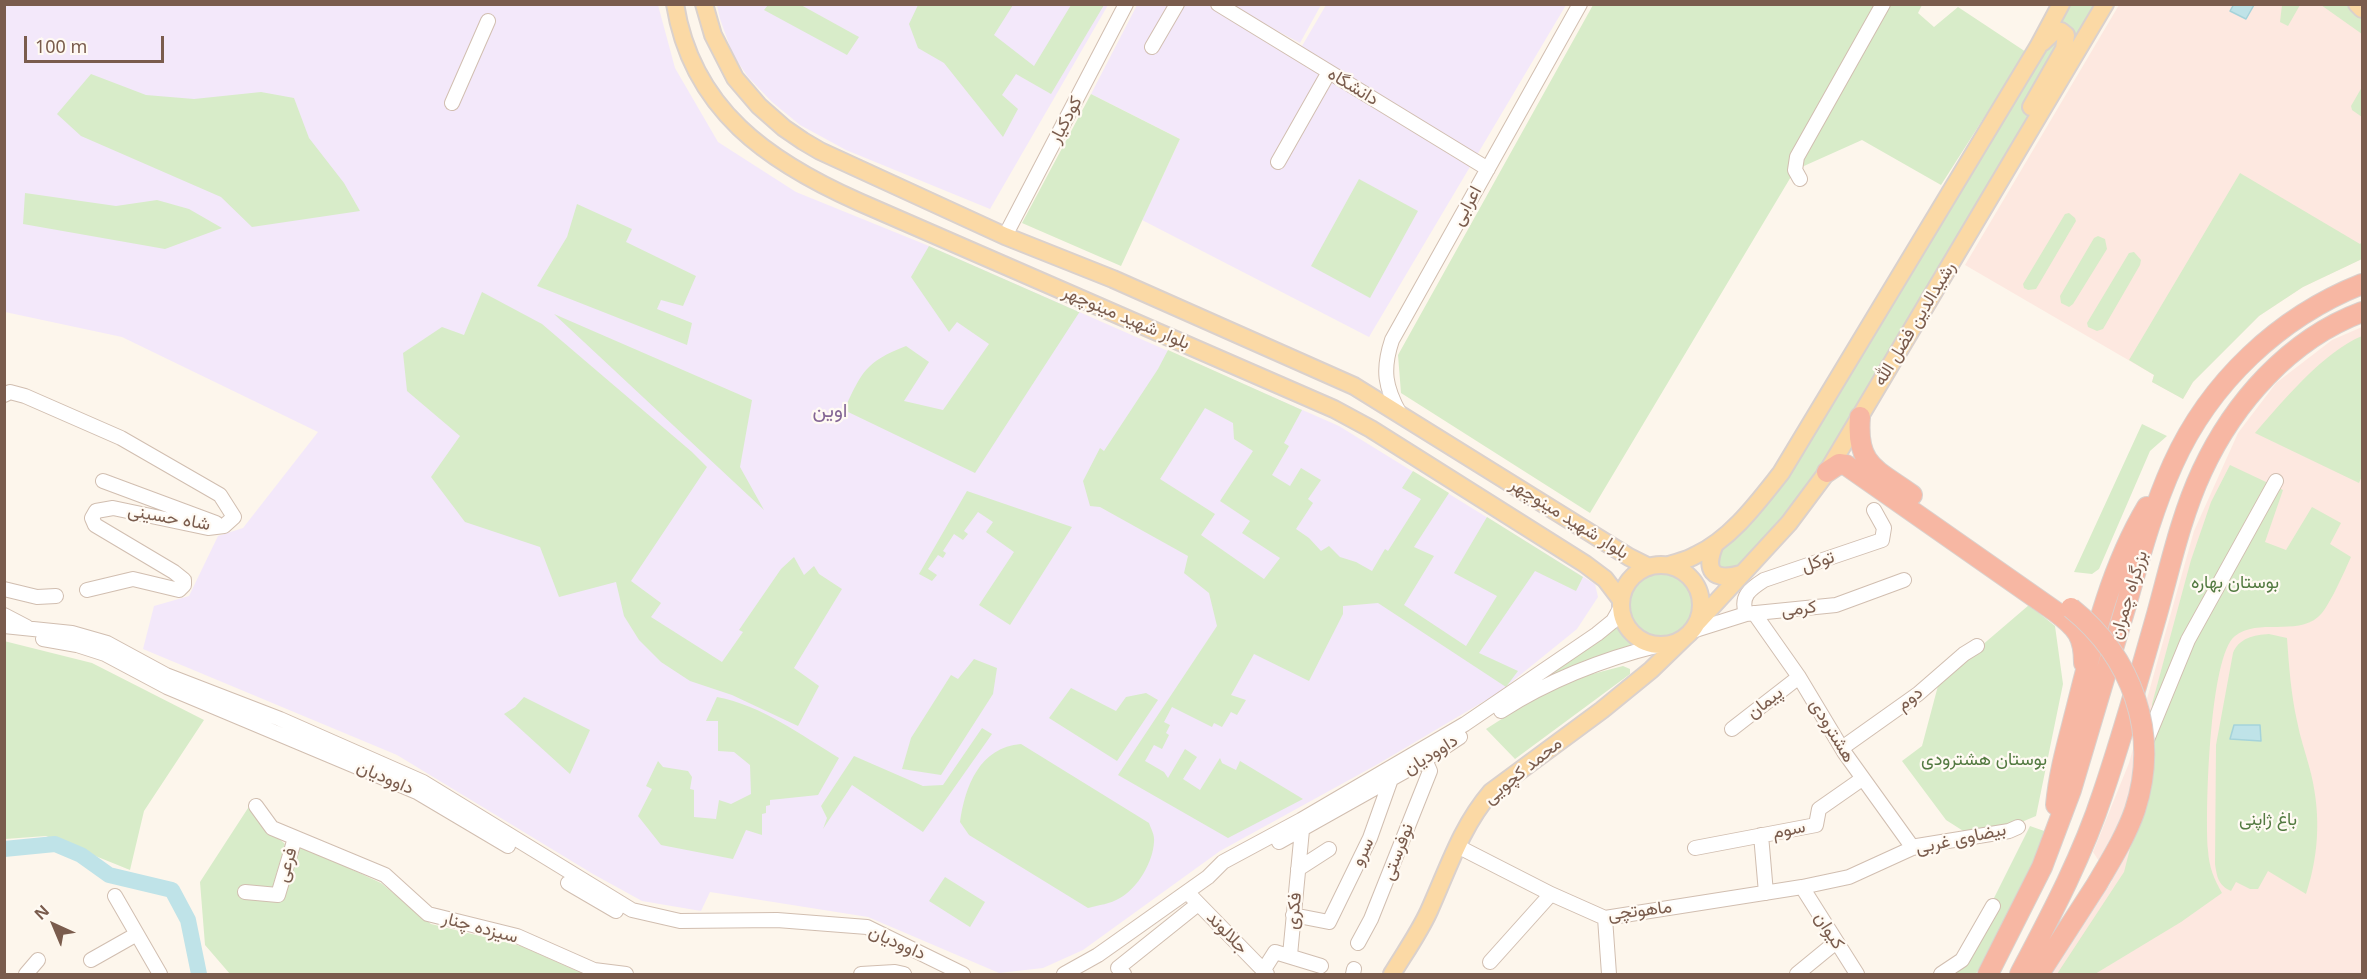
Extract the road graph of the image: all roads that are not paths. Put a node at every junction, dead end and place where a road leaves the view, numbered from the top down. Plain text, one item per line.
1 (675, 4) edge
2 (704, 4) edge
3 (1126, 4) edge
4 (1177, 4) edge
5 (1218, 4) edge
6 (1580, 4) edge
7 (1883, 4) edge
8 (2061, 4) edge
9 (2105, 4) edge
10 (2357, 4) edge
11 (2362, 9) edge
12 (488, 21) dead end
13 (1152, 47) dead end
14 (2038, 47) junction
15 (1329, 72) junction
16 (452, 103) dead end
17 (1278, 162) dead end
18 (1488, 169) junction
19 (1800, 179) dead end
20 (1974, 224) junction
21 (1005, 236) junction
22 (2362, 284) edge
23 (2362, 312) edge
24 (4, 395) edge
25 (1400, 414) junction
26 (1860, 417) junction
27 (2173, 464) junction
28 (1827, 471) junction
29 (103, 481) dead end
30 (2276, 481) dead end
31 (1874, 510) dead end
32 (224, 526) junction
33 (1715, 544) junction
34 (1669, 566) junction
35 (1649, 567) junction
36 (2135, 574) junction
37 (1737, 578) junction
38 (2167, 579) junction
39 (1904, 580) dead end
40 (4, 590) edge
41 (87, 590) dead end
42 (56, 596) dead end
43 (1621, 604) junction
44 (1745, 614) junction
45 (4, 615) edge
46 (4, 626) edge
47 (1691, 630) junction
48 (4, 633) edge
49 (33, 634) junction
50 (1660, 645) junction
51 (1977, 646) dead end
52 (1799, 677) junction
53 (2084, 677) junction
54 (1533, 685) junction
55 (1732, 729) dead end
56 (1842, 748) junction
57 (1425, 760) junction
58 (2136, 766) dead end
59 (1391, 779) junction
60 (1862, 779) junction
61 (256, 806) dead end
62 (2018, 827) dead end
63 (1302, 830) junction
64 (2056, 832) junction
65 (1761, 835) junction
66 (295, 838) junction
67 (1457, 846) junction
68 (1695, 848) dead end
69 (1913, 848) junction
70 (1329, 849) dead end
71 (1298, 869) junction
72 (1208, 877) junction
73 (1802, 887) junction
74 (245, 892) dead end
75 (1187, 892) junction
76 (1766, 893) junction
77 (1551, 894) junction
78 (115, 896) dead end
79 (1198, 904) junction
80 (1993, 906) dead end
81 (1293, 915) junction
82 (1605, 918) junction
83 (137, 934) junction
84 (1836, 942) junction
85 (1358, 943) dead end
86 (1290, 955) junction
87 (38, 960) dead end
88 (91, 960) dead end
89 (1490, 962) dead end
90 (1321, 966) dead end
91 (1956, 971) edge
92 (1265, 973) edge
93 (868, 974) edge
94 (26, 975) edge
95 (160, 975) edge
96 (626, 975) edge
97 (904, 975) edge
98 (963, 975) edge
99 (1064, 975) edge
100 (1124, 975) edge
101 (1392, 975) edge
102 (1609, 975) edge
103 (1797, 975) edge
104 (1857, 975) edge
105 (1941, 975) edge
106 (1988, 975) edge
107 (2020, 975) edge
108 (2039, 975) edge

1 - 43 main road, بلوار شهید مینوچهر
2 - 21 main road, بلوار شهید مینوچهر
3 - 21 street, کودکیار
4 - 13 street
5 - 15 street, دانشگاه
6 - 18 street, اعرابی
7 - 19 street
8 - 14 main road, رشیدالدین فضل الله
9 - 20 main road, رشیدالدین فضل الله
10 - 11 main road
12 - 16 street
14 - 20 main road
14 - 33 main road, رشیدالدین فضل الله
15 - 17 street
15 - 18 street, دانشگاه
18 - 25 street, اعرابی
20 - 26 main road, رشیدالدین فضل الله
21 - 25 main road, بلوار شهید مینوچهر
22 - 27 highway, بزرگراه چمران
23 - 38 highway, بزرگراه چمران
24 - 32 street, شاه حسینی
25 - 35 main road, بلوار شهید مینوچهر
26 - 28 main road, رشیدالدین فضل الله
26 - 108 highway, bridge
27 - 36 highway, بزرگراه چمران
27 - 53 highway
28 - 37 main road, رشیدالدین فضل الله
28 - 53 highway
29 - 32 street
30 - 58 street
31 - 44 street, توکل
32 - 41 street, شاه حسینی
33 - 34 main road, رشیدالدین فضل الله
33 - 37 main road
34 - 35 main road
34 - 47 main road
35 - 43 main road
36 - 38 highway
36 - 64 highway, بزرگراه چمران
37 - 44 street
37 - 47 main road, رشیدالدین فضل الله
38 - 107 highway, بزرگراه چمران
39 - 44 street, کرمی
40 - 42 street
43 - 50 main road
43 - 54 street, داوودیان
44 - 47 street, کرمی
44 - 52 street, هشترودی
45 - 49 street
46 - 49 street, داوودیان
47 - 50 main road
47 - 67 main road, محمد کچویی
48 - 49 street, داوودیان
49 - 98 street, داوودیان
50 - 54 street, داوودیان
51 - 56 street, دوم
52 - 55 street, پیمان
52 - 56 street, هشترودی
53 - 64 highway
54 - 57 street, داوودیان
54 - 72 street, داوودیان
56 - 60 street, هشترودی
57 - 59 street, داوودیان
57 - 85 street, نوفرستی
59 - 63 street, داوودیان
59 - 81 street, سرو
60 - 65 street, سوم
60 - 69 street, هشترودی
61 - 66 street, سیزده چنار
62 - 69 street, بیضاوی غربی
63 - 71 street, فکری
63 - 72 street, داوودیان
64 - 106 highway, بزرگراه چمران
65 - 68 street, سوم
65 - 76 street
66 - 74 street, فرعی
66 - 96 street, سیزده چنار
67 - 77 street, ماهوتچی
67 - 101 main road, محمد کچویی
69 - 73 street, بیضاوی غربی
70 - 71 street
71 - 81 street, فکری
72 - 75 street, داوودیان
73 - 76 street, ماهوتچی
73 - 84 street, کیوان
75 - 79 street, جلالوند
75 - 99 street, داوودیان
76 - 82 street, ماهوتچی
77 - 82 street, ماهوتچی
77 - 89 street
78 - 83 street
79 - 92 street, جلالوند
79 - 100 street
80 - 91 street
81 - 86 street, فکری
82 - 102 street
83 - 88 street
83 - 95 street
84 - 103 street
84 - 104 street, کیوان
86 - 90 street
86 - 92 street, فکری
87 - 94 street
91 - 105 street
93 - 97 street

